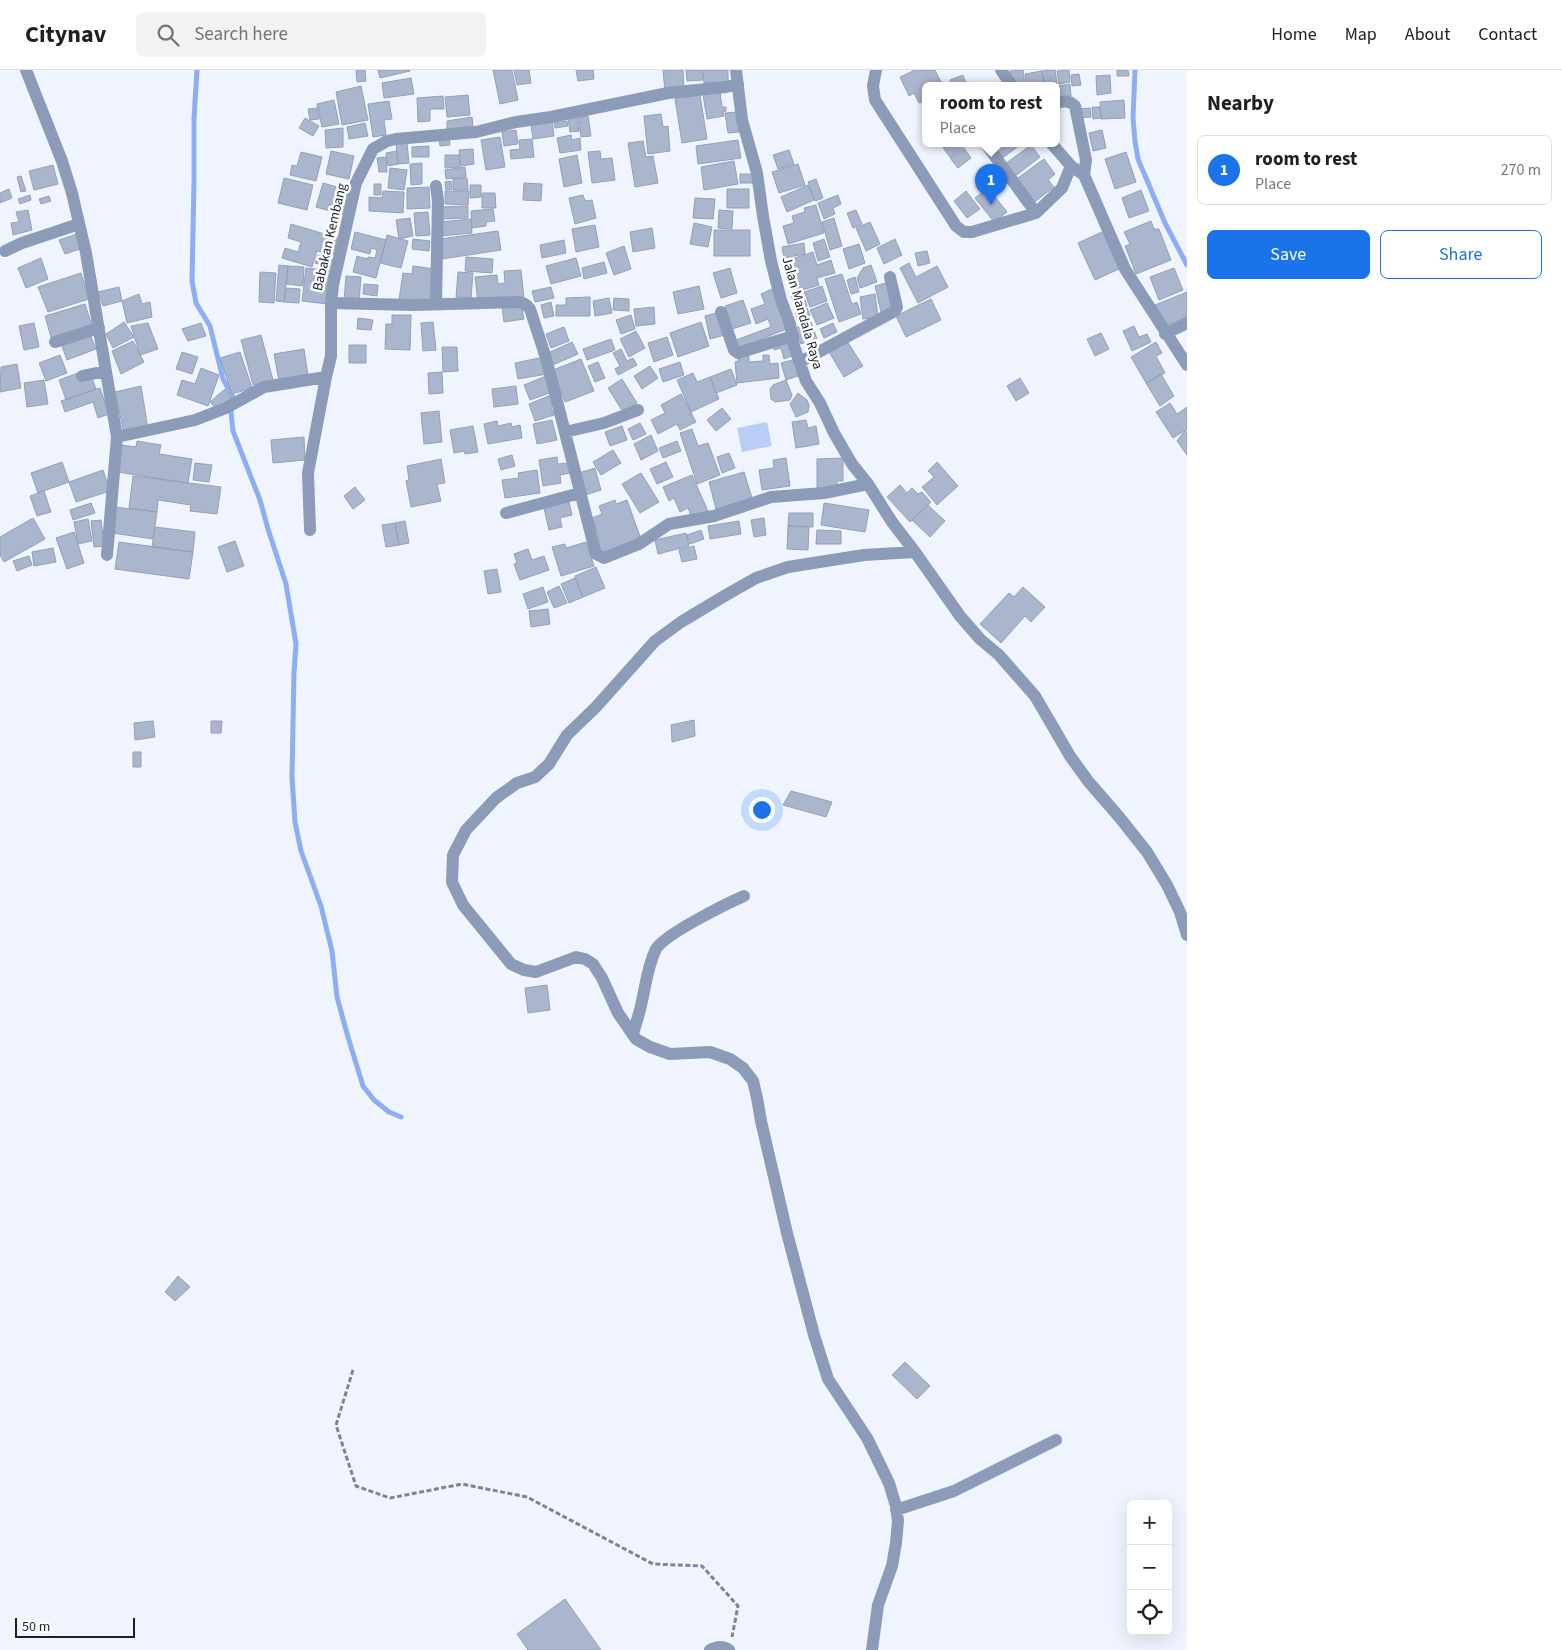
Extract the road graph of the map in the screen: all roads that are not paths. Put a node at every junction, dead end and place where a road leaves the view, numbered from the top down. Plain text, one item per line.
1 (26, 70) edge
2 (736, 70) edge
3 (876, 70) edge
4 (1001, 70) edge
5 (1009, 82) edge
6 (738, 84) junction
7 (1060, 102) edge
8 (988, 147) edge
9 (1055, 147) edge
10 (1071, 166) junction
11 (1084, 175) junction
12 (436, 186) dead end
13 (1036, 213) junction
14 (79, 224) junction
15 (5, 252) dead end
16 (890, 277) dead end
17 (330, 303) junction
18 (436, 304) junction
19 (721, 312) dead end
20 (1187, 323) edge
21 (99, 328) junction
22 (1165, 334) junction
23 (792, 336) junction
24 (55, 342) dead end
25 (800, 362) junction
26 (1187, 365) edge
27 (106, 371) junction
28 (82, 376) dead end
29 (326, 377) junction
30 (638, 410) dead end
31 (565, 432) junction
32 (117, 437) junction
33 (868, 484) junction
34 (580, 492) junction
35 (506, 513) dead end
36 (310, 530) dead end
37 (915, 552) junction
38 (107, 555) dead end
39 (744, 896) dead end
40 (1187, 935) edge
41 (642, 1003) junction
42 (623, 1020) junction
43 (633, 1034) junction
44 (1056, 1440) dead end
45 (896, 1510) junction
46 (730, 1646) edge
47 (710, 1650) edge
48 (872, 1650) edge

1 - 14 street
2 - 6 street, Jalan Mandala Raya
3 - 13 street
4 - 5 street
6 - 17 street, Babakan Kembang
6 - 23 street, Jalan Mandala Raya
7 - 11 street
8 - 13 street
9 - 10 street
10 - 11 street
10 - 13 street
11 - 22 street
12 - 18 street
14 - 15 street
14 - 21 street
16 - 25 street
17 - 18 street
17 - 29 street, Babakan Kembang
18 - 31 street
19 - 23 street
20 - 22 street
21 - 24 street
21 - 27 street
22 - 26 street
23 - 25 street, Jalan Mandala Raya
25 - 33 street, Jalan Mandala Raya
27 - 28 street
27 - 32 street
29 - 32 street
29 - 36 street, Babakan Kembang
30 - 31 street
31 - 34 street
32 - 38 street
33 - 34 street
33 - 37 street, Jalan Mandala Raya
34 - 35 street
37 - 40 street, Jalan Mandala Raya
37 - 42 street
39 - 41 street
41 - 42 street
41 - 43 street
42 - 43 street
43 - 45 street
44 - 45 street
45 - 48 street
46 - 47 street

